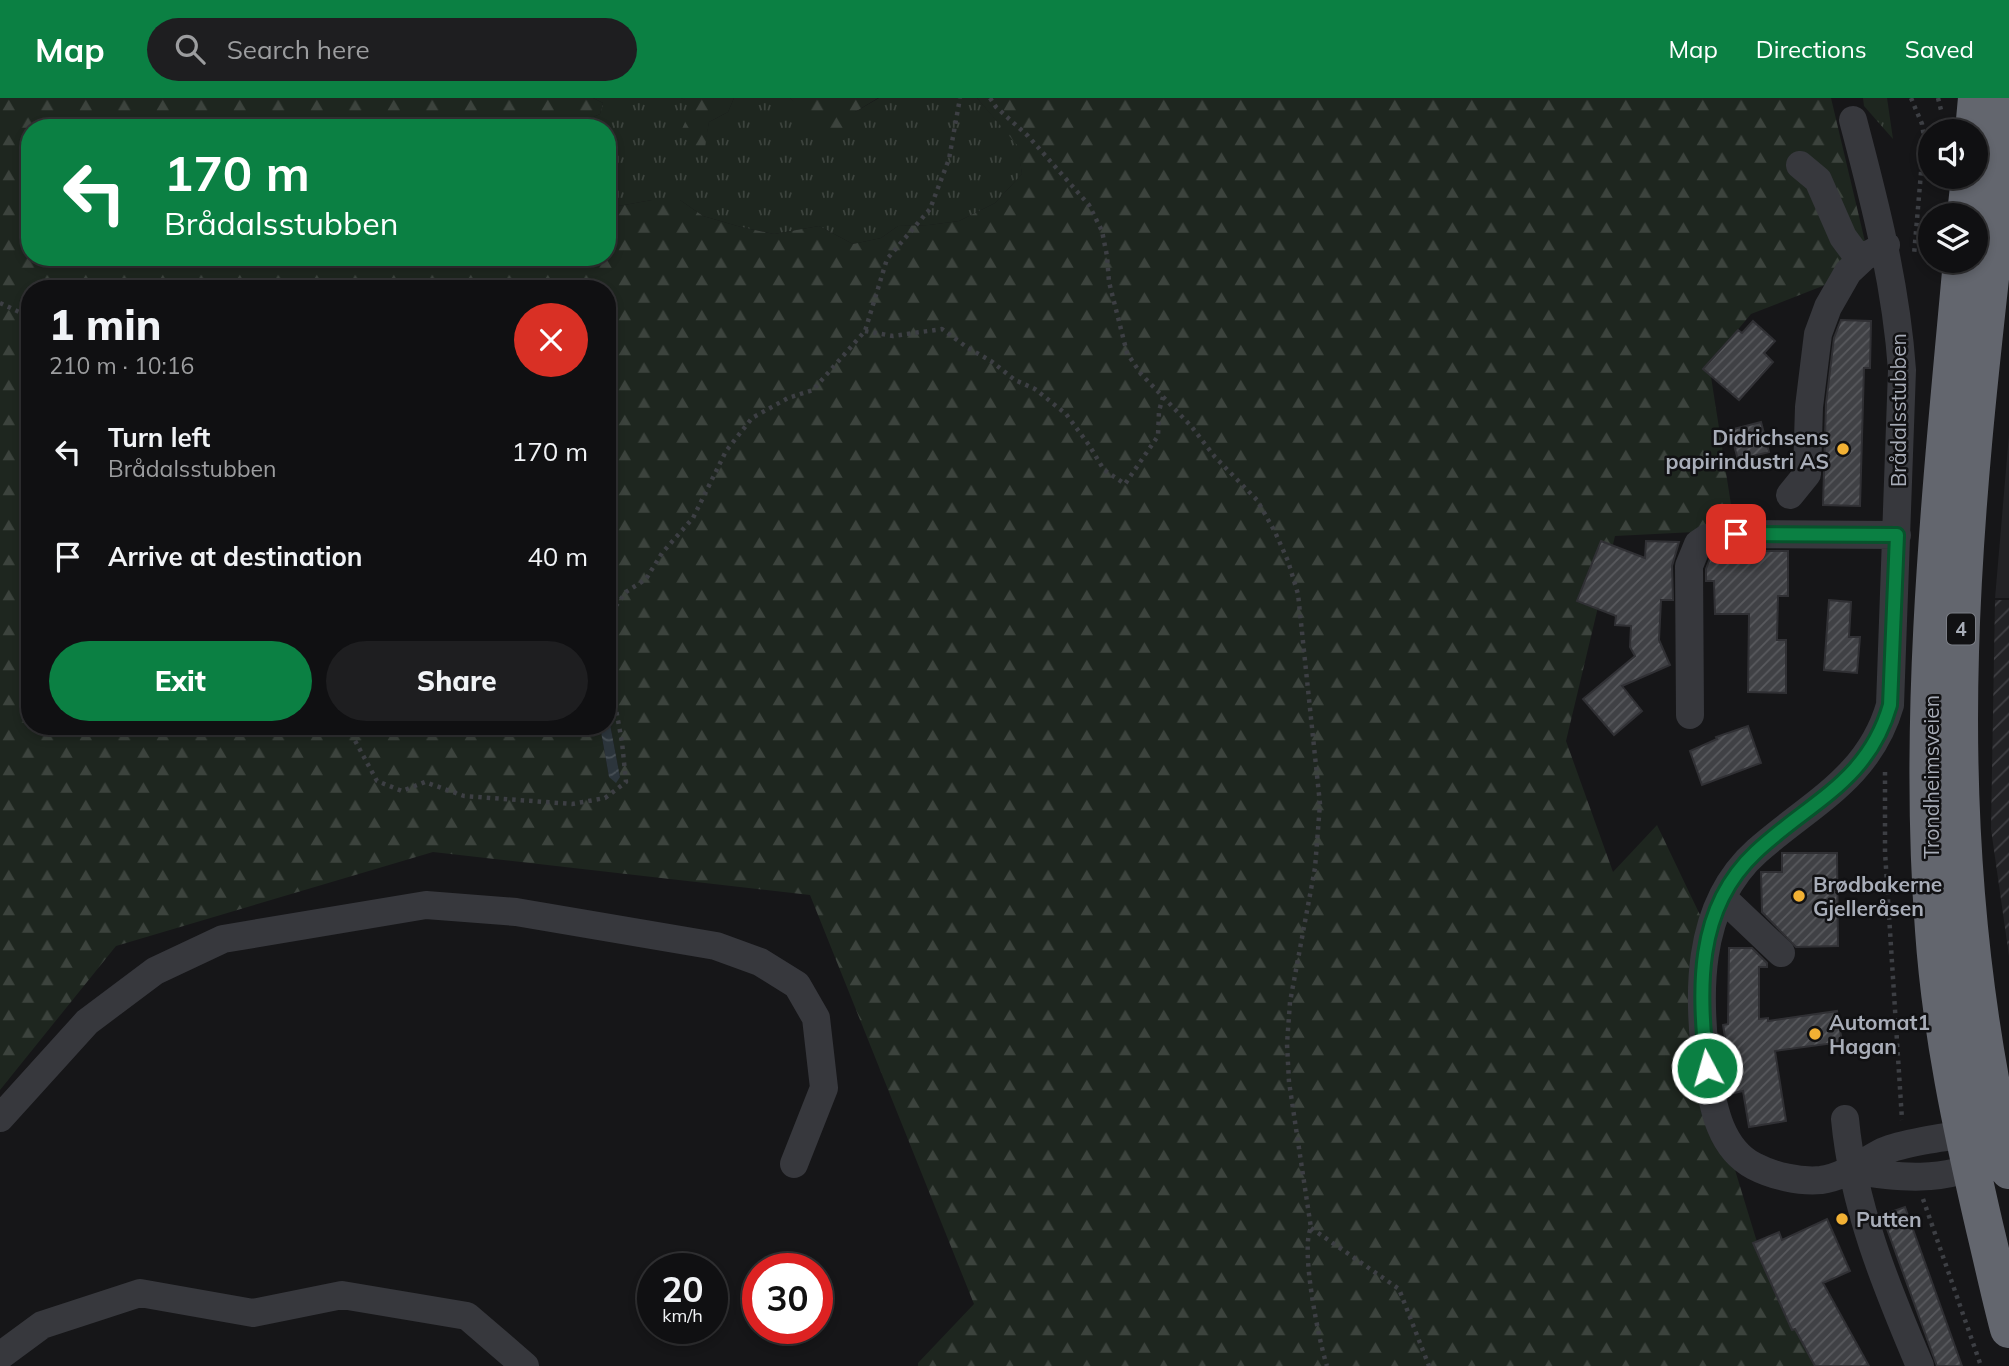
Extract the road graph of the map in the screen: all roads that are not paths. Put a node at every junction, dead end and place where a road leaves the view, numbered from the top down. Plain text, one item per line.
1 (1977, 98) edge
2 (2009, 106) edge
3 (1975, 119) edge
4 (1853, 120) dead end
5 (1800, 165) dead end
6 (1989, 193) edge
7 (1886, 245) junction
8 (1860, 260) junction
9 (1961, 273) edge
10 (1790, 495) dead end
11 (1897, 535) junction
12 (1690, 715) dead end
13 (1723, 898) junction
14 (1781, 953) dead end
15 (0, 1118) edge
16 (1845, 1119) dead end
17 (1967, 1152) junction
18 (2007, 1161) edge
19 (794, 1164) dead end
20 (1851, 1170) junction
21 (2009, 1329) edge
22 (0, 1356) edge
23 (525, 1366) edge
24 (1920, 1366) edge

1 - 3 highway
2 - 6 highway, Trondheimsveien / 4
4 - 7 street, Brådalsstubben
5 - 8 street
6 - 18 highway, Trondheimsveien / 4
7 - 8 street
7 - 11 street, Brådalsstubben
8 - 10 street
9 - 17 highway, Trondheimsveien / 4
11 - 12 street
11 - 13 street, Brådalsstubben
13 - 14 street
13 - 20 street, Brådalsstubben
15 - 19 street
16 - 20 street
17 - 18 street, Brådalsstubben
17 - 20 street, Brådalsstubben
17 - 21 highway, Trondheimsveien / 4
20 - 24 street
22 - 23 street

